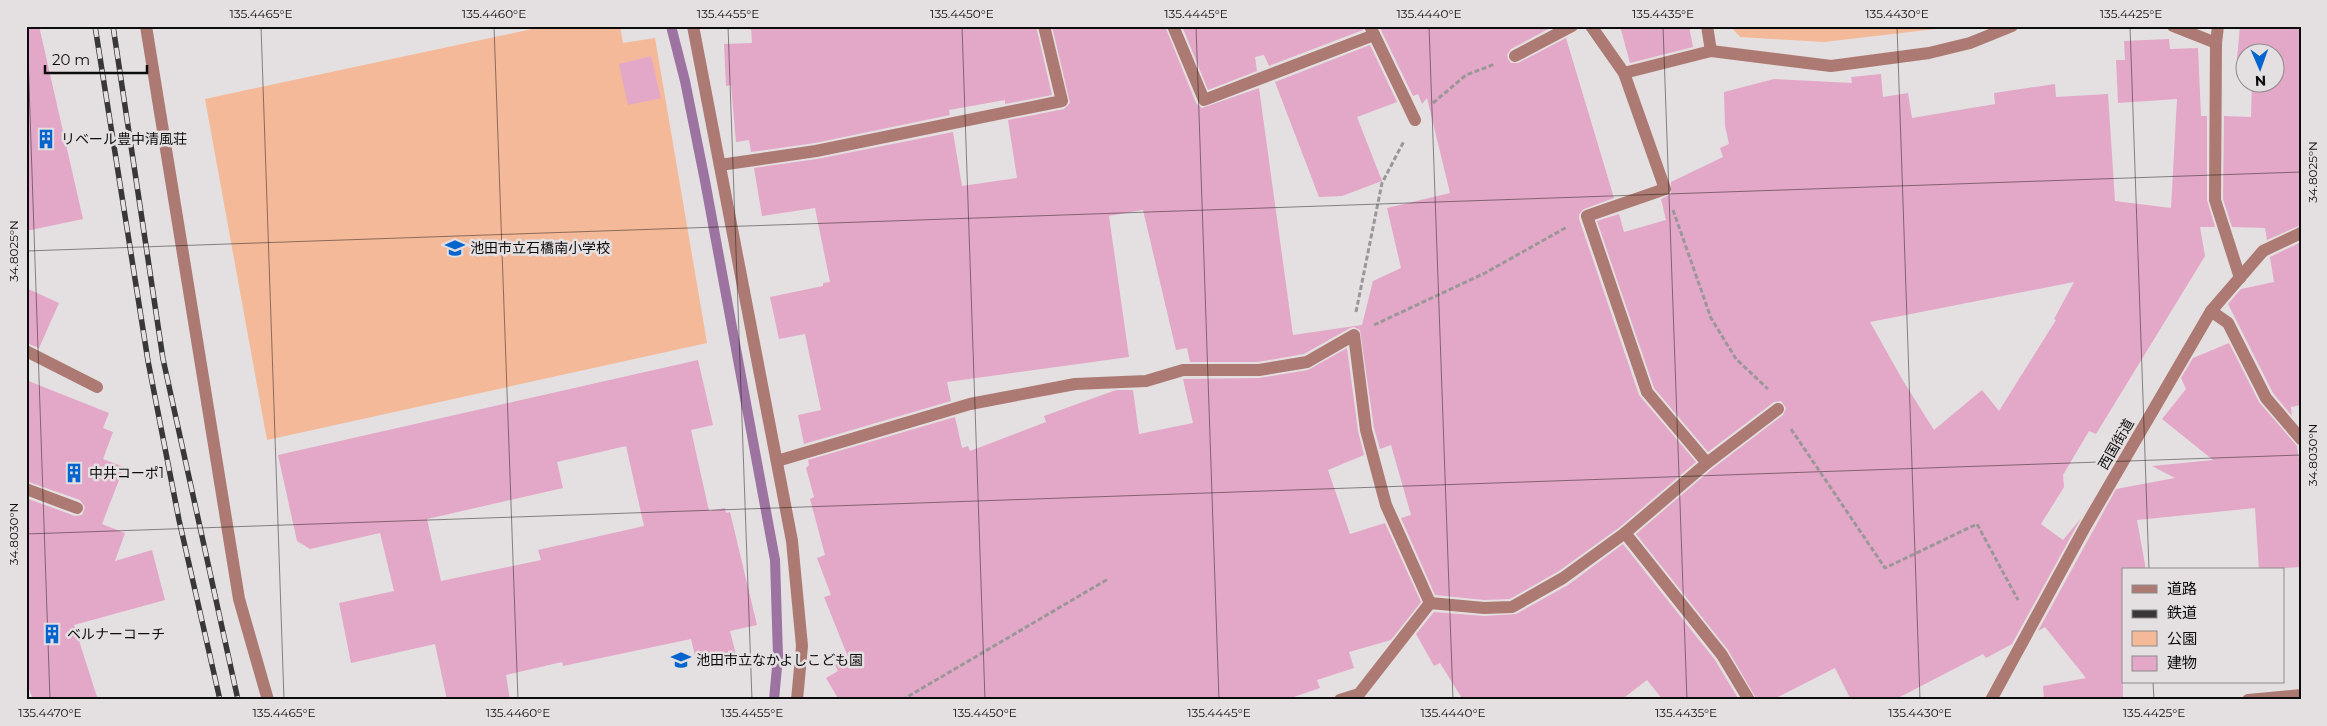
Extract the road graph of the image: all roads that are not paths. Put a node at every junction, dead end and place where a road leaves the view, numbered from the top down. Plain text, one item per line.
1 (146, 26) edge
2 (693, 26) edge
3 (1044, 26) edge
4 (1173, 26) edge
5 (1572, 26) edge
6 (1591, 26) edge
7 (1707, 26) edge
8 (2012, 26) edge
9 (2174, 26) edge
10 (2218, 26) edge
11 (1372, 31) edge
12 (2216, 43) junction
13 (1711, 51) junction
14 (1515, 56) road end
15 (1624, 74) junction
16 (1415, 120) road end
17 (720, 164) junction
18 (2301, 233) edge
19 (2240, 278) junction
20 (2211, 311) junction
21 (26, 351) edge
22 (97, 388) dead end
23 (1778, 409) road end
24 (2301, 439) edge
25 (777, 461) junction
26 (1707, 463) junction
27 (26, 489) edge
28 (77, 508) dead end
29 (1625, 532) junction
30 (1430, 603) junction
31 (2301, 695) edge
32 (1359, 697) edge
33 (268, 700) edge
34 (796, 700) edge
35 (1340, 700) edge
36 (1749, 700) edge
37 (1992, 700) edge
38 (2248, 700) edge

1 - 33 street
2 - 17 street
3 - 17 street
4 - 11 street
5 - 14 street
6 - 15 street
7 - 13 street
8 - 13 street
9 - 12 street
10 - 12 street
11 - 16 street
12 - 19 street
13 - 15 street
15 - 26 street
17 - 25 street
18 - 19 street, 西国街道
19 - 20 street, 西国街道
20 - 24 street
20 - 37 street, 西国街道
21 - 22 street
23 - 26 street
25 - 30 street
25 - 34 street
26 - 29 street
27 - 28 street
29 - 30 street
29 - 36 street
30 - 32 street
31 - 38 street
32 - 35 street

